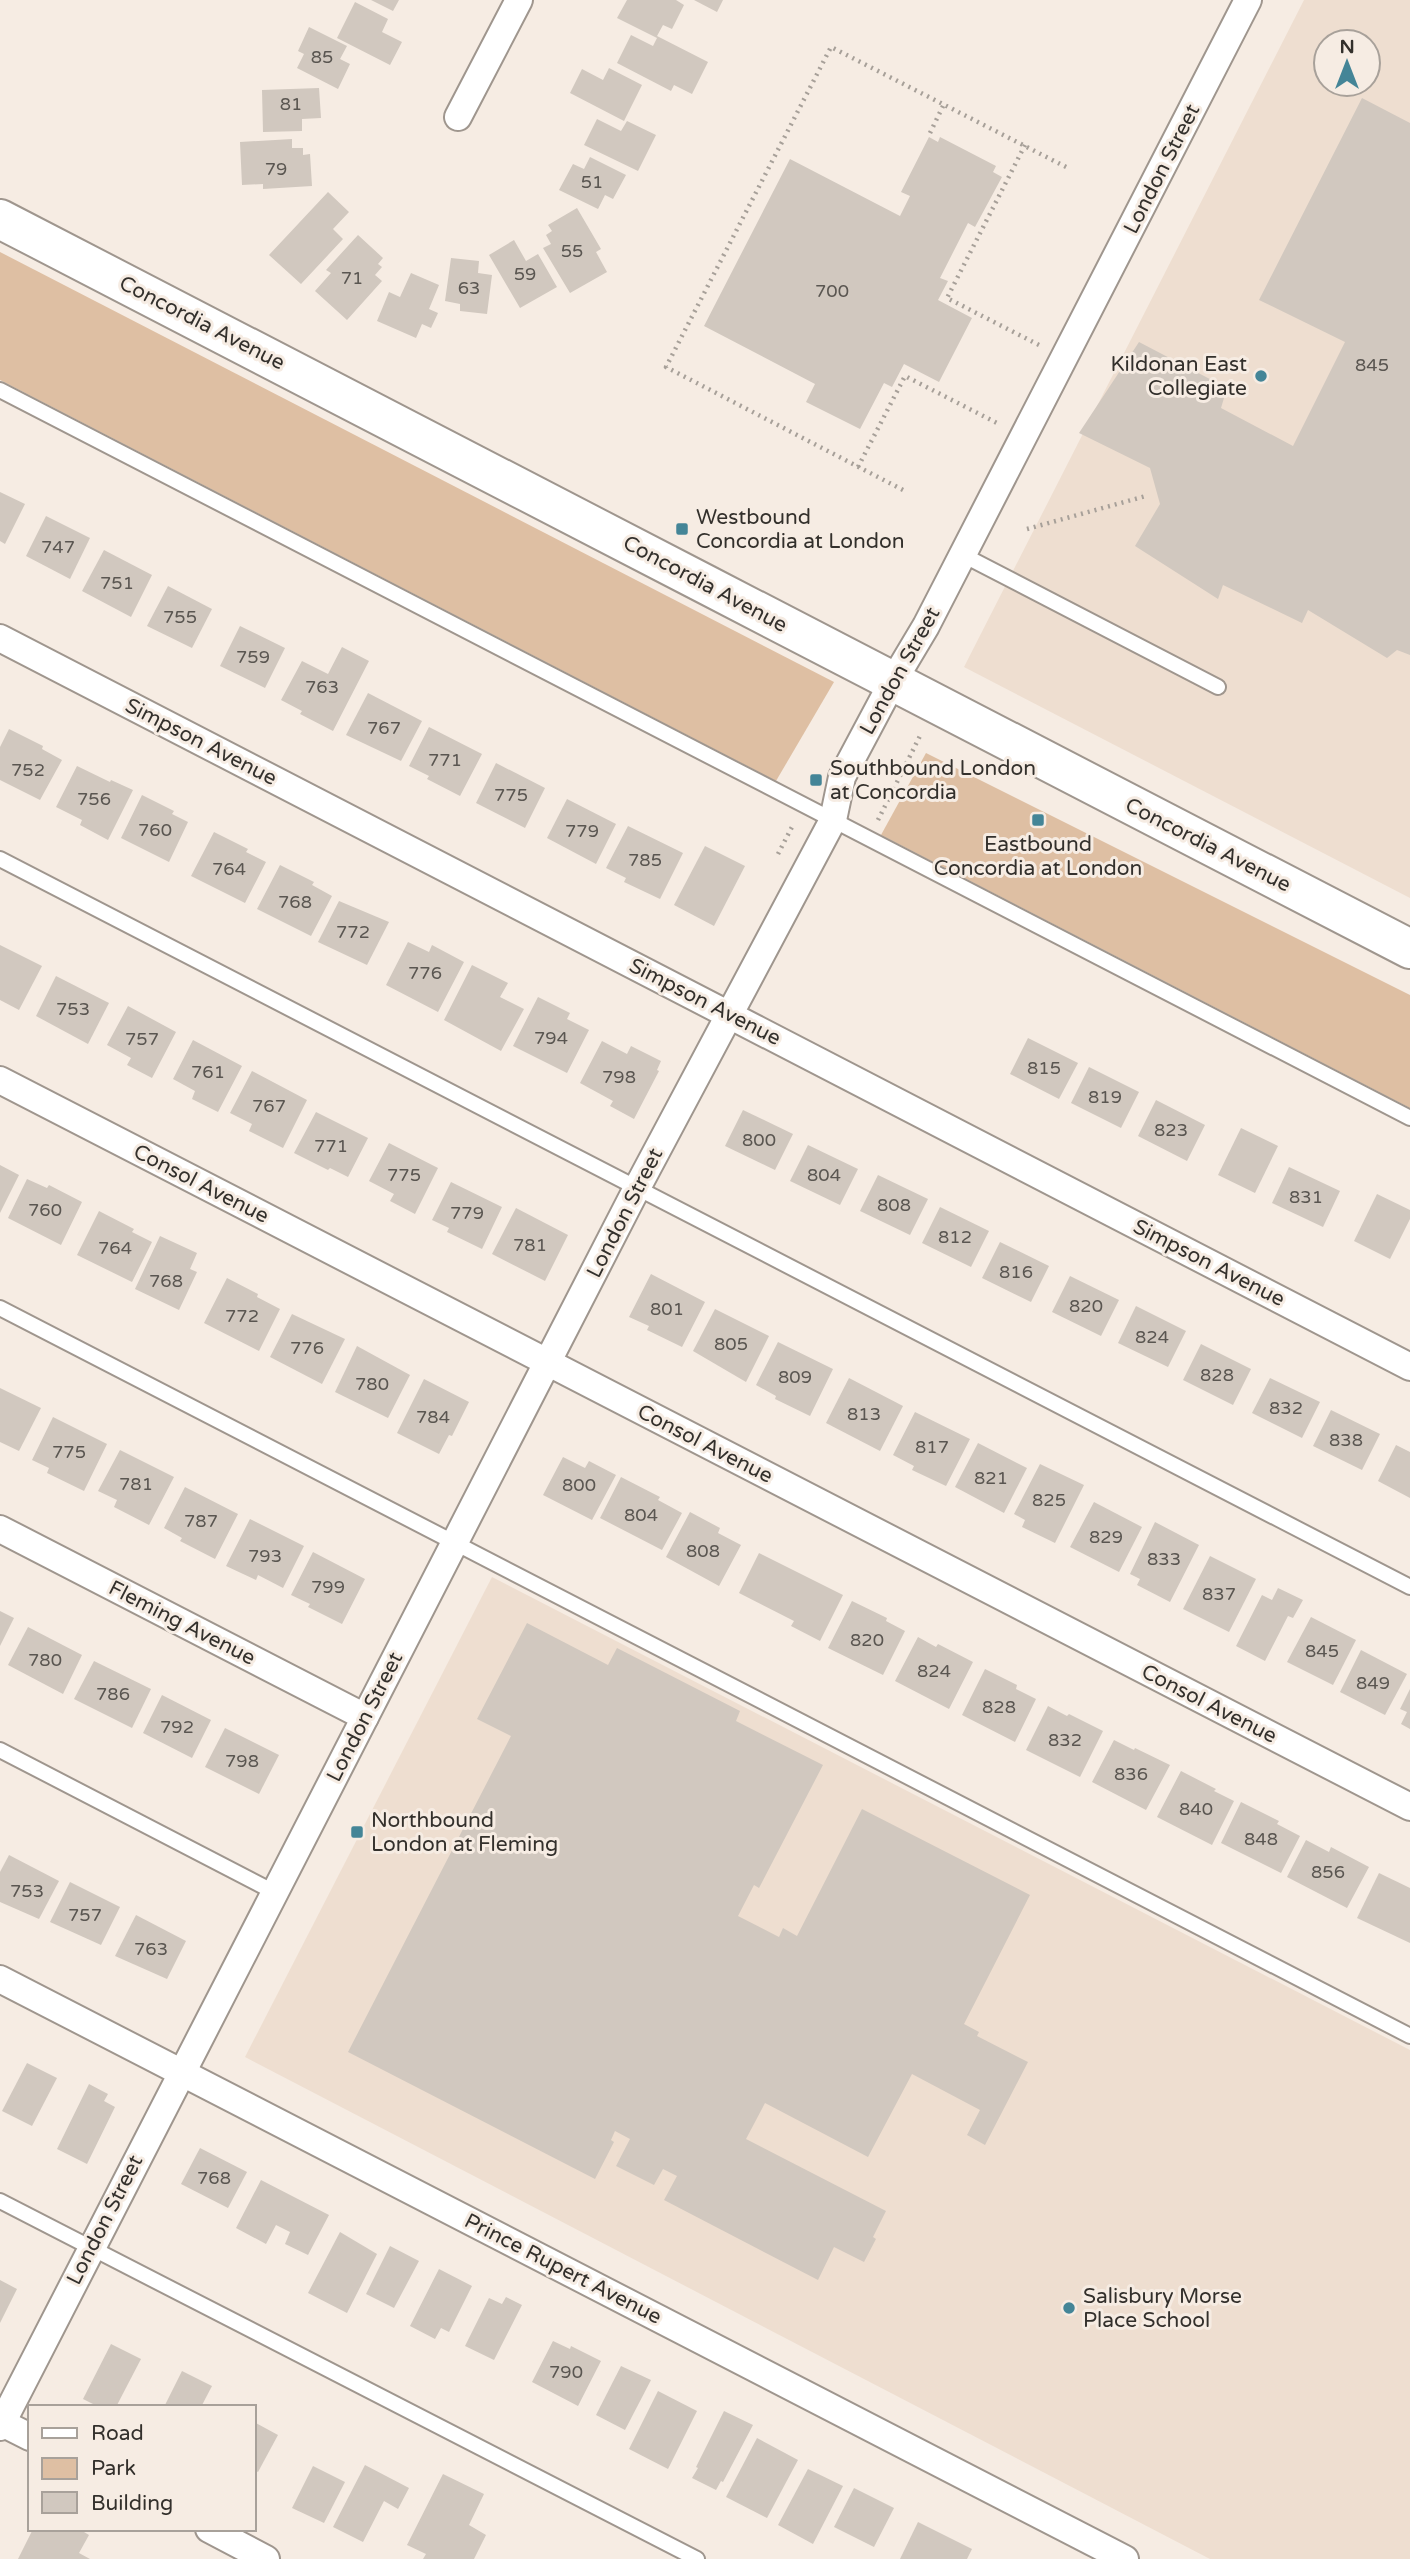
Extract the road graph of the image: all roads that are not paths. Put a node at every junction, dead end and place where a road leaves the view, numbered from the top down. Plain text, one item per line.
1 (519, 0) edge
2 (1248, 0) edge
3 (458, 117) dead end
4 (0, 219) edge
5 (0, 390) edge
6 (963, 555) junction
7 (0, 638) edge
8 (892, 683) junction
9 (1218, 687) dead end
10 (832, 820) junction
11 (0, 859) edge
12 (1410, 949) edge
13 (729, 1014) junction
14 (0, 1080) edge
15 (1410, 1118) edge
16 (637, 1188) junction
17 (0, 1308) edge
18 (547, 1363) junction
19 (1410, 1367) edge
20 (0, 1529) edge
21 (454, 1542) junction
22 (1410, 1587) edge
23 (365, 1717) junction
24 (0, 1750) edge
25 (1410, 1807) edge
26 (274, 1892) junction
27 (0, 1979) edge
28 (1410, 2036) edge
29 (181, 2072) junction
30 (0, 2201) edge
31 (90, 2248) junction
32 (1, 2424) edge
33 (28, 2436) edge
34 (213, 2531) edge
35 (266, 2559) edge
36 (697, 2559) edge
37 (1125, 2559) edge

1 - 3 street
2 - 6 street, London Street
4 - 8 main road, Concordia Avenue
5 - 10 lane
6 - 8 street, London Street
6 - 9 lane
7 - 13 street, Simpson Avenue
8 - 10 street, London Street
8 - 12 main road, Concordia Avenue
10 - 13 street, London Street
10 - 15 lane
11 - 16 lane
13 - 16 street, London Street
13 - 19 street, Simpson Avenue
14 - 18 street, Consol Avenue
16 - 18 street, London Street
16 - 22 lane
17 - 21 lane
18 - 21 street, London Street
18 - 25 street, Consol Avenue
20 - 23 street, Fleming Avenue
21 - 23 street, London Street
21 - 28 lane
23 - 26 street, London Street
24 - 26 lane
26 - 29 street, London Street
27 - 29 street, Prince Rupert Avenue
29 - 31 street, London Street
29 - 37 street, Prince Rupert Avenue
30 - 31 lane
31 - 32 street, London Street
31 - 36 lane
32 - 33 street
34 - 35 street

